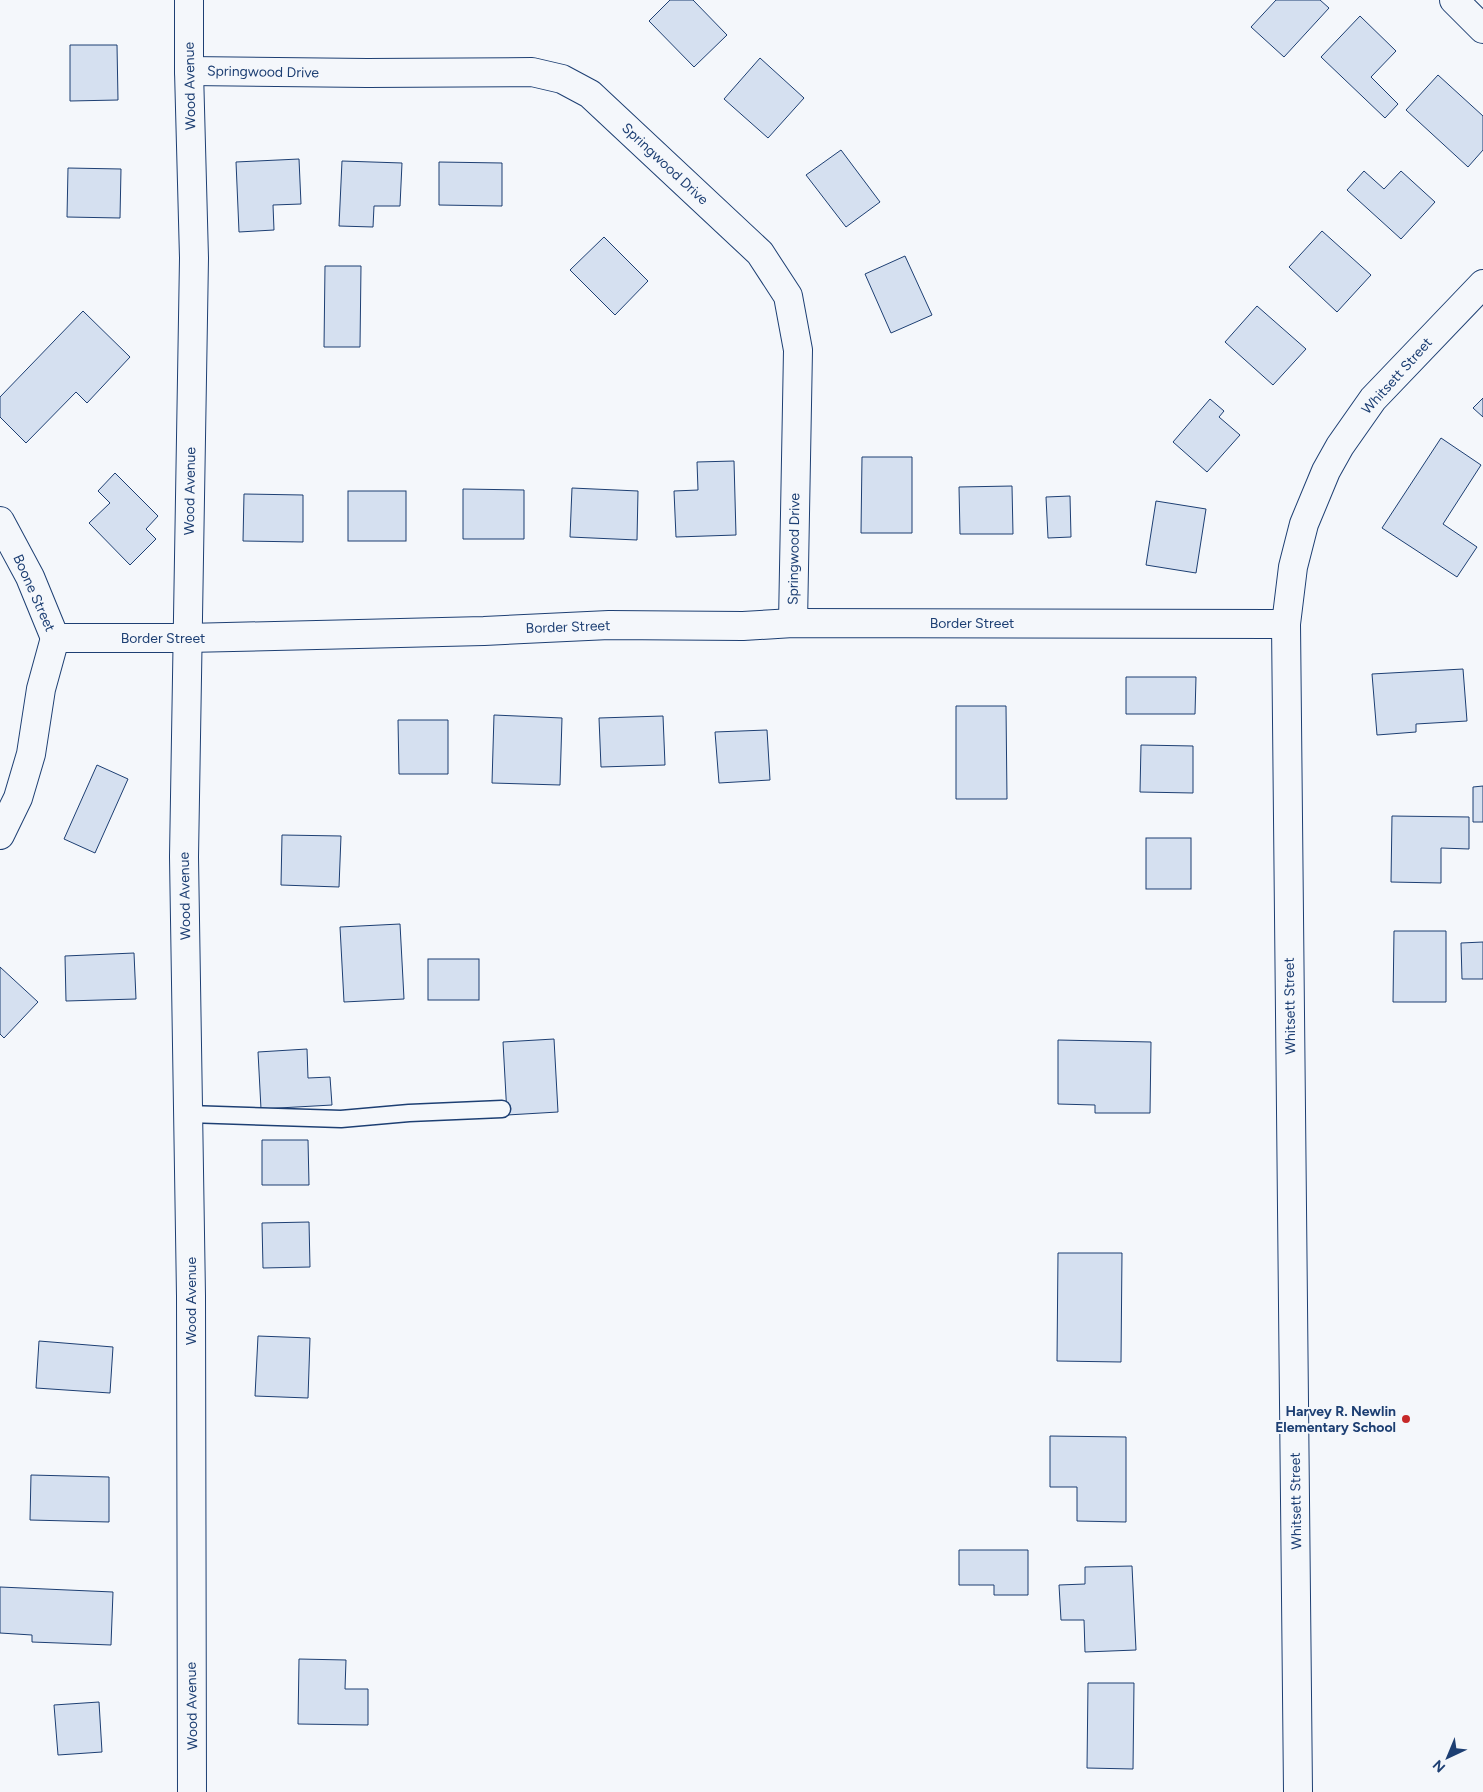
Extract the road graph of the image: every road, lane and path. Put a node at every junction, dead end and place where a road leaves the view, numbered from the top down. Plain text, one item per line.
1 (189, 0) edge
2 (1454, 0) edge
3 (1483, 29) edge
4 (189, 71) junction
5 (1483, 284) edge
6 (0, 521) edge
7 (793, 623) junction
8 (1286, 624) junction
9 (54, 638) junction
10 (187, 638) junction
11 (0, 835) edge
12 (502, 1109) dead end
13 (188, 1114) junction
14 (192, 1792) edge
15 (1298, 1792) edge

1 - 4 street, Wood Avenue
2 - 3 street
4 - 7 street, Springwood Drive
4 - 10 street, Wood Avenue
5 - 8 street, Whitsett Street
6 - 9 street, Boone Street
7 - 8 street, Border Street
7 - 10 street, Border Street
8 - 15 street, Whitsett Street
9 - 10 street, Border Street
9 - 11 street
10 - 13 street, Wood Avenue
12 - 13 lane
13 - 14 street, Wood Avenue

